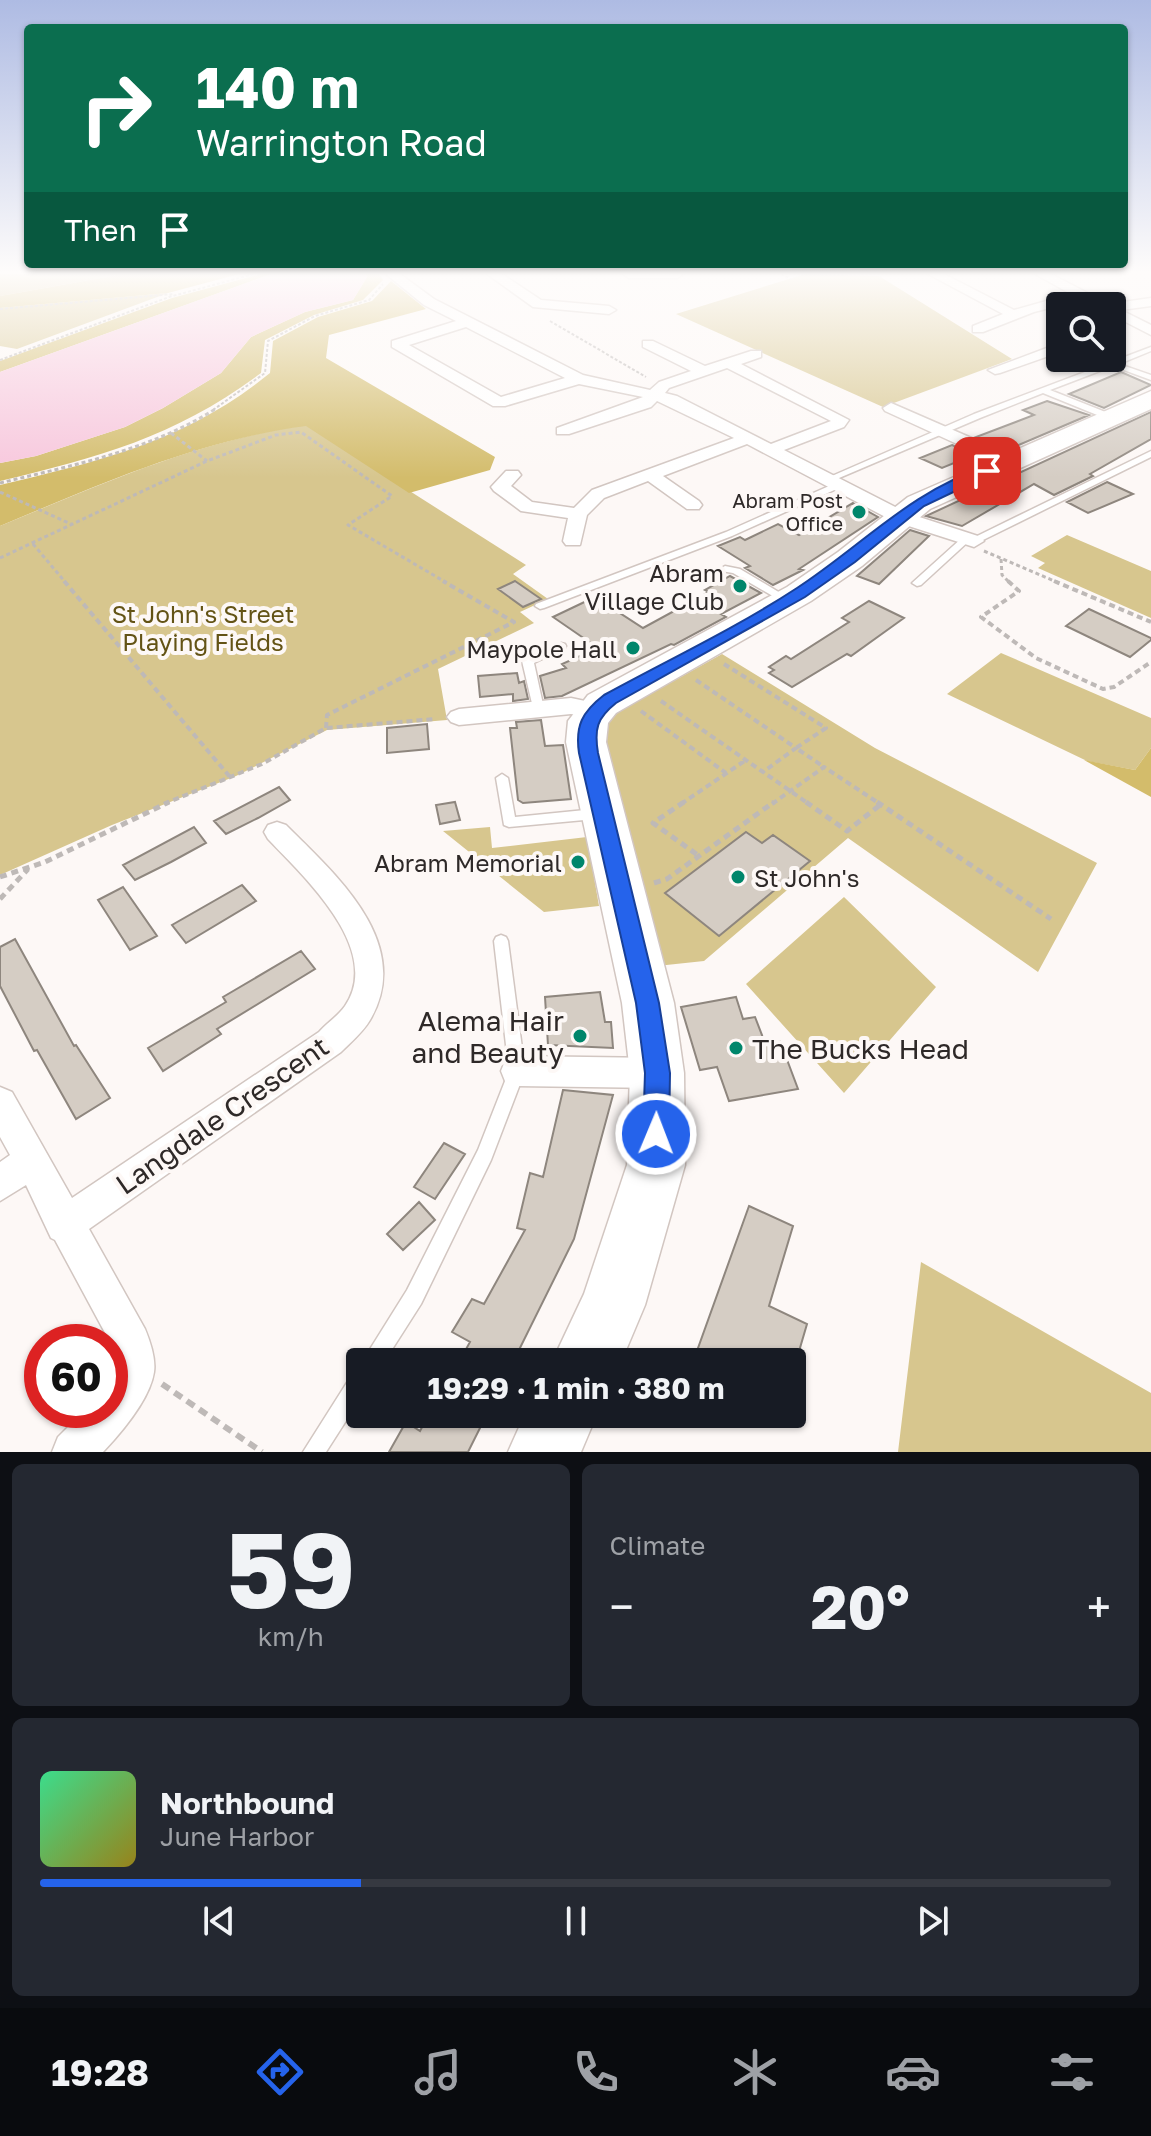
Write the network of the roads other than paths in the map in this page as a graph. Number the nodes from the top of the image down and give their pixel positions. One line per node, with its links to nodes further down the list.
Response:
1 (404, 342): 14 (street)
2 (505, 342): 14 (street)
3 (648, 344): 11 (street)
4 (1151, 349): 7 (lane)
5 (1046, 352): 10 (street)
6 (756, 354): 8 (street)
7 (1126, 359)
8 (728, 363): 11 (street); 23 (street)
9 (1126, 369): 13 (lane)
10 (995, 370)
11 (703, 371): 15 (street)
12 (1093, 372): 16 (lane)
13 (1151, 378)
14 (578, 379): 15 (street)
15 (659, 390): 20 (street); 22 (street)
16 (1045, 391): 19 (lane); 21 (lane)
17 (1151, 399): 19 (main road)
18 (891, 408): 21 (street)
19 (1110, 417): 25 (main road)
20 (563, 431)
21 (942, 432): 25 (street); 28 (lane)
22 (749, 438): 23 (street); 26 (street)
23 (772, 449): 28 (street)
24 (1151, 454): 32 (lane)
25 (1009, 461): 31 (main road)
26 (649, 474): 29 (street); 30 (street)
27 (512, 475): 30 (street)
28 (834, 482): 31 (street); 37 (lane)
29 (693, 505)
30 (578, 514): 33 (street)
31 (900, 517): 32 (street); 36 (main road)
32 (970, 540): 35 (lane)
33 (573, 541)
34 (725, 569): 36 (lane)
35 (917, 583)
36 (787, 600): 40 (main road)
37 (540, 606)
38 (561, 646): 39 (lane)
39 (538, 709): 40 (street); 41 (street)
40 (596, 710): 43 (main road)
41 (459, 717)
42 (502, 778): 43 (lane)
43 (602, 813): 47 (main road)
44 (277, 832): 51 (street, Langdale Crescent)
45 (501, 941): 46 (lane)
46 (517, 1071): 47 (street); 52 (lane)
47 (657, 1073): 53 (main road)
48 (0, 1103): 49 (street)
49 (30, 1161): 50 (street); 51 (street)
50 (0, 1183)
51 (64, 1225): 56 (street)
52 (381, 1348)
53 (593, 1348)
54 (346, 1402): 57 (lane)
55 (555, 1428): 58 (main road)
56 (73, 1452)
57 (314, 1452)
58 (544, 1452)

